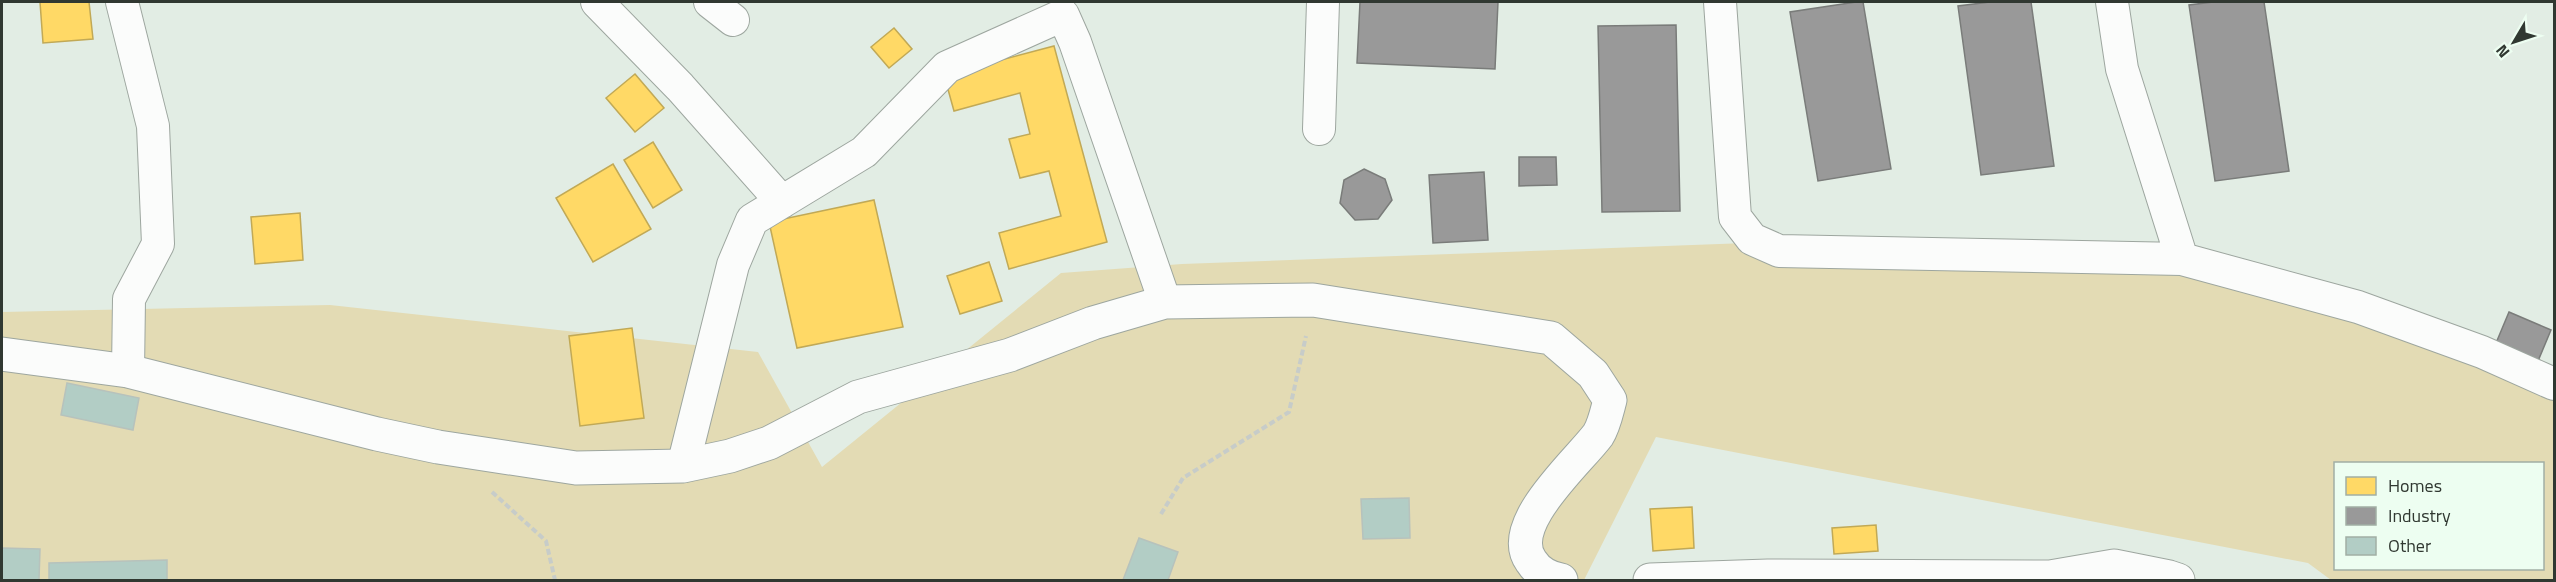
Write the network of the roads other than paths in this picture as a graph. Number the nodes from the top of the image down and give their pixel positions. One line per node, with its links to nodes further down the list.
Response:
1 (122, 2): 12 (street)
2 (597, 2): 8 (street)
3 (1323, 2): 7 (street)
4 (1720, 2): 9 (street)
5 (2112, 2): 9 (street)
6 (1062, 8): 8 (street); 10 (street)
7 (1319, 129)
8 (782, 202): 14 (street)
9 (2182, 259): 13 (street)
10 (1165, 303): 14 (street); 15 (street)
11 (2, 354): 12 (street)
12 (128, 371): 14 (street)
13 (2554, 384)
14 (683, 466)
15 (1561, 580)
16 (1650, 580): 17 (street)
17 (2178, 580)

